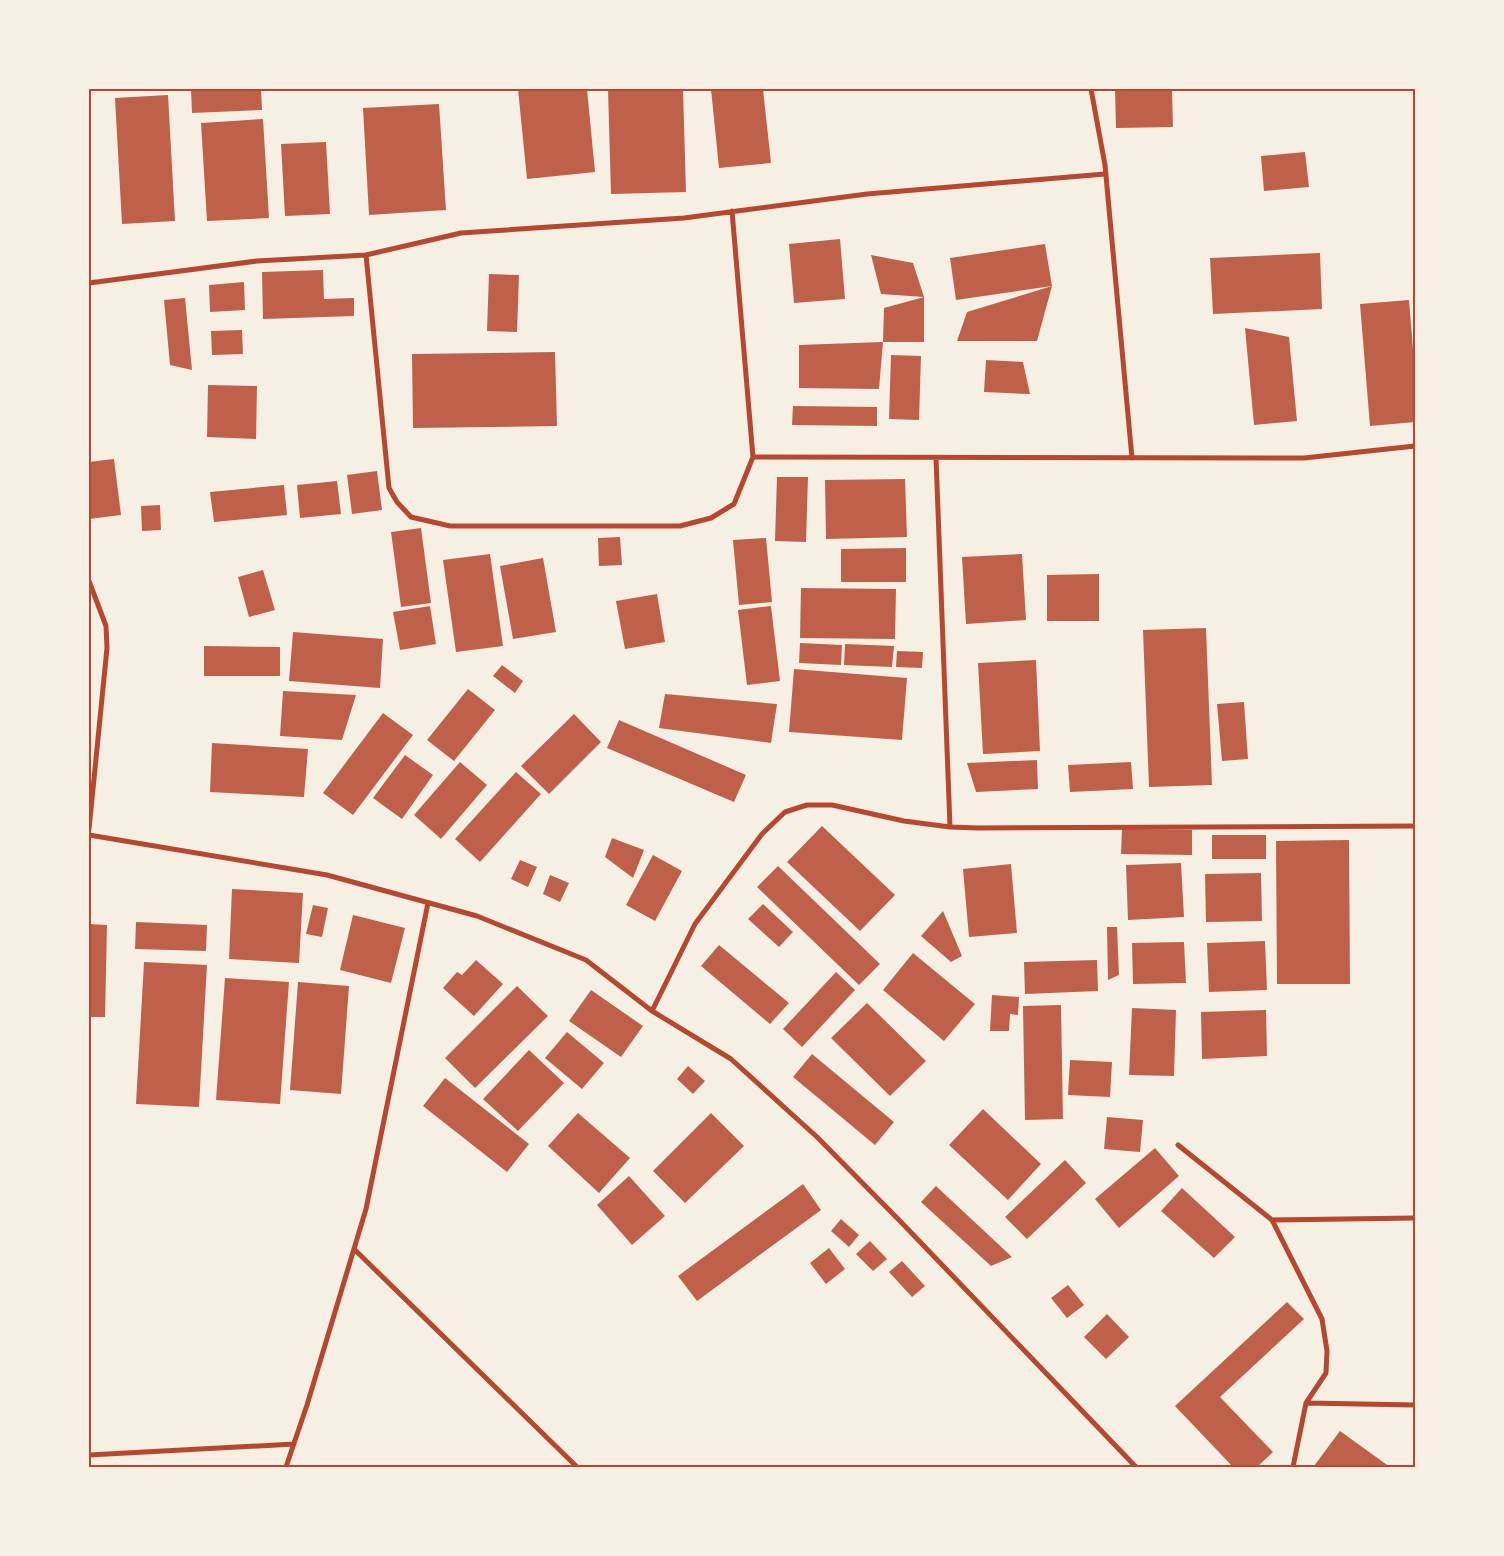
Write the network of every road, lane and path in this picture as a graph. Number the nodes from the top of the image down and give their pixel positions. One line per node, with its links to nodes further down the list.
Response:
1 (1091, 89): 2 (street)
2 (1105, 174): 3 (street); 9 (street)
3 (732, 211): 4 (street); 7 (street)
4 (366, 255): 5 (street); 7 (street)
5 (89, 283)
6 (1415, 446): 9 (street)
7 (753, 457): 8 (street)
8 (936, 458): 9 (street); 12 (street)
9 (1132, 458)
10 (89, 581): 13 (street)
11 (1415, 826): 12 (street)
12 (950, 827): 16 (street)
13 (89, 830)
14 (89, 835): 15 (street)
15 (428, 903): 16 (street); 20 (street)
16 (652, 1011): 27 (street)
17 (1178, 1145): 19 (street)
18 (1415, 1218): 19 (street)
19 (1272, 1220): 21 (street)
20 (354, 1249): 23 (street); 26 (street)
21 (1306, 1403): 22 (street); 28 (street)
22 (1415, 1405)
23 (294, 1444): 24 (street); 25 (street)
24 (89, 1455)
25 (286, 1467)
26 (578, 1467)
27 (1136, 1467)
28 (1293, 1467)

